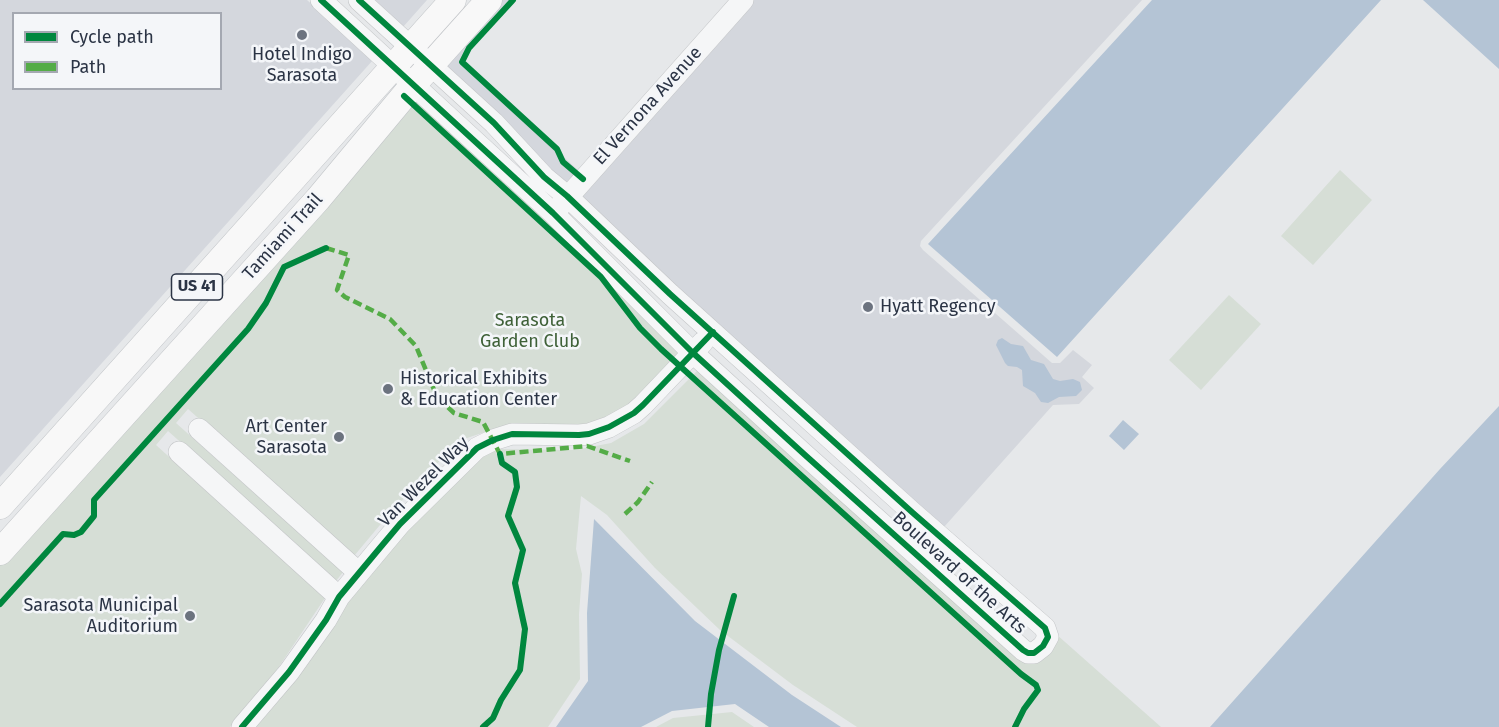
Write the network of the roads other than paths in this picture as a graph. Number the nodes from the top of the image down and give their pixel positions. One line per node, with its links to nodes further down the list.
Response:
1 (321, 0): 8 (street, Boulevard of the Arts)
2 (358, 0): 6 (street, Boulevard of the Arts)
3 (453, 0): 6 (main road, Tamiami Trail / US 41)
4 (489, 0): 7 (main road, Tamiami Trail / US 41)
5 (743, 0): 10 (street, El Vernona Avenue)
6 (411, 47): 7 (street, Boulevard of the Arts); 8 (main road, Tamiami Trail / US 41)
7 (431, 65): 9 (main road, Tamiami Trail / US 41); 10 (street, Boulevard of the Arts)
8 (394, 66): 9 (street, Boulevard of the Arts); 16 (main road, Tamiami Trail / US 41)
9 (413, 85): 11 (street, Boulevard of the Arts); 17 (main road, Tamiami Trail / US 41)
10 (567, 196): 11 (street, El Vernona Avenue); 12 (street, Boulevard of the Arts)
11 (553, 213): 13 (street, Boulevard of the Arts)
12 (714, 332): 13 (street, Van Wezel Way); 13 (street, Boulevard of the Arts)
13 (692, 352): 18 (street, Van Wezel Way)
14 (199, 429): 18 (street)
15 (179, 452): 19 (street)
16 (0, 506)
17 (0, 552)
18 (359, 573): 19 (street, Van Wezel Way)
19 (339, 597): 20 (street, Van Wezel Way)
20 (242, 727)

